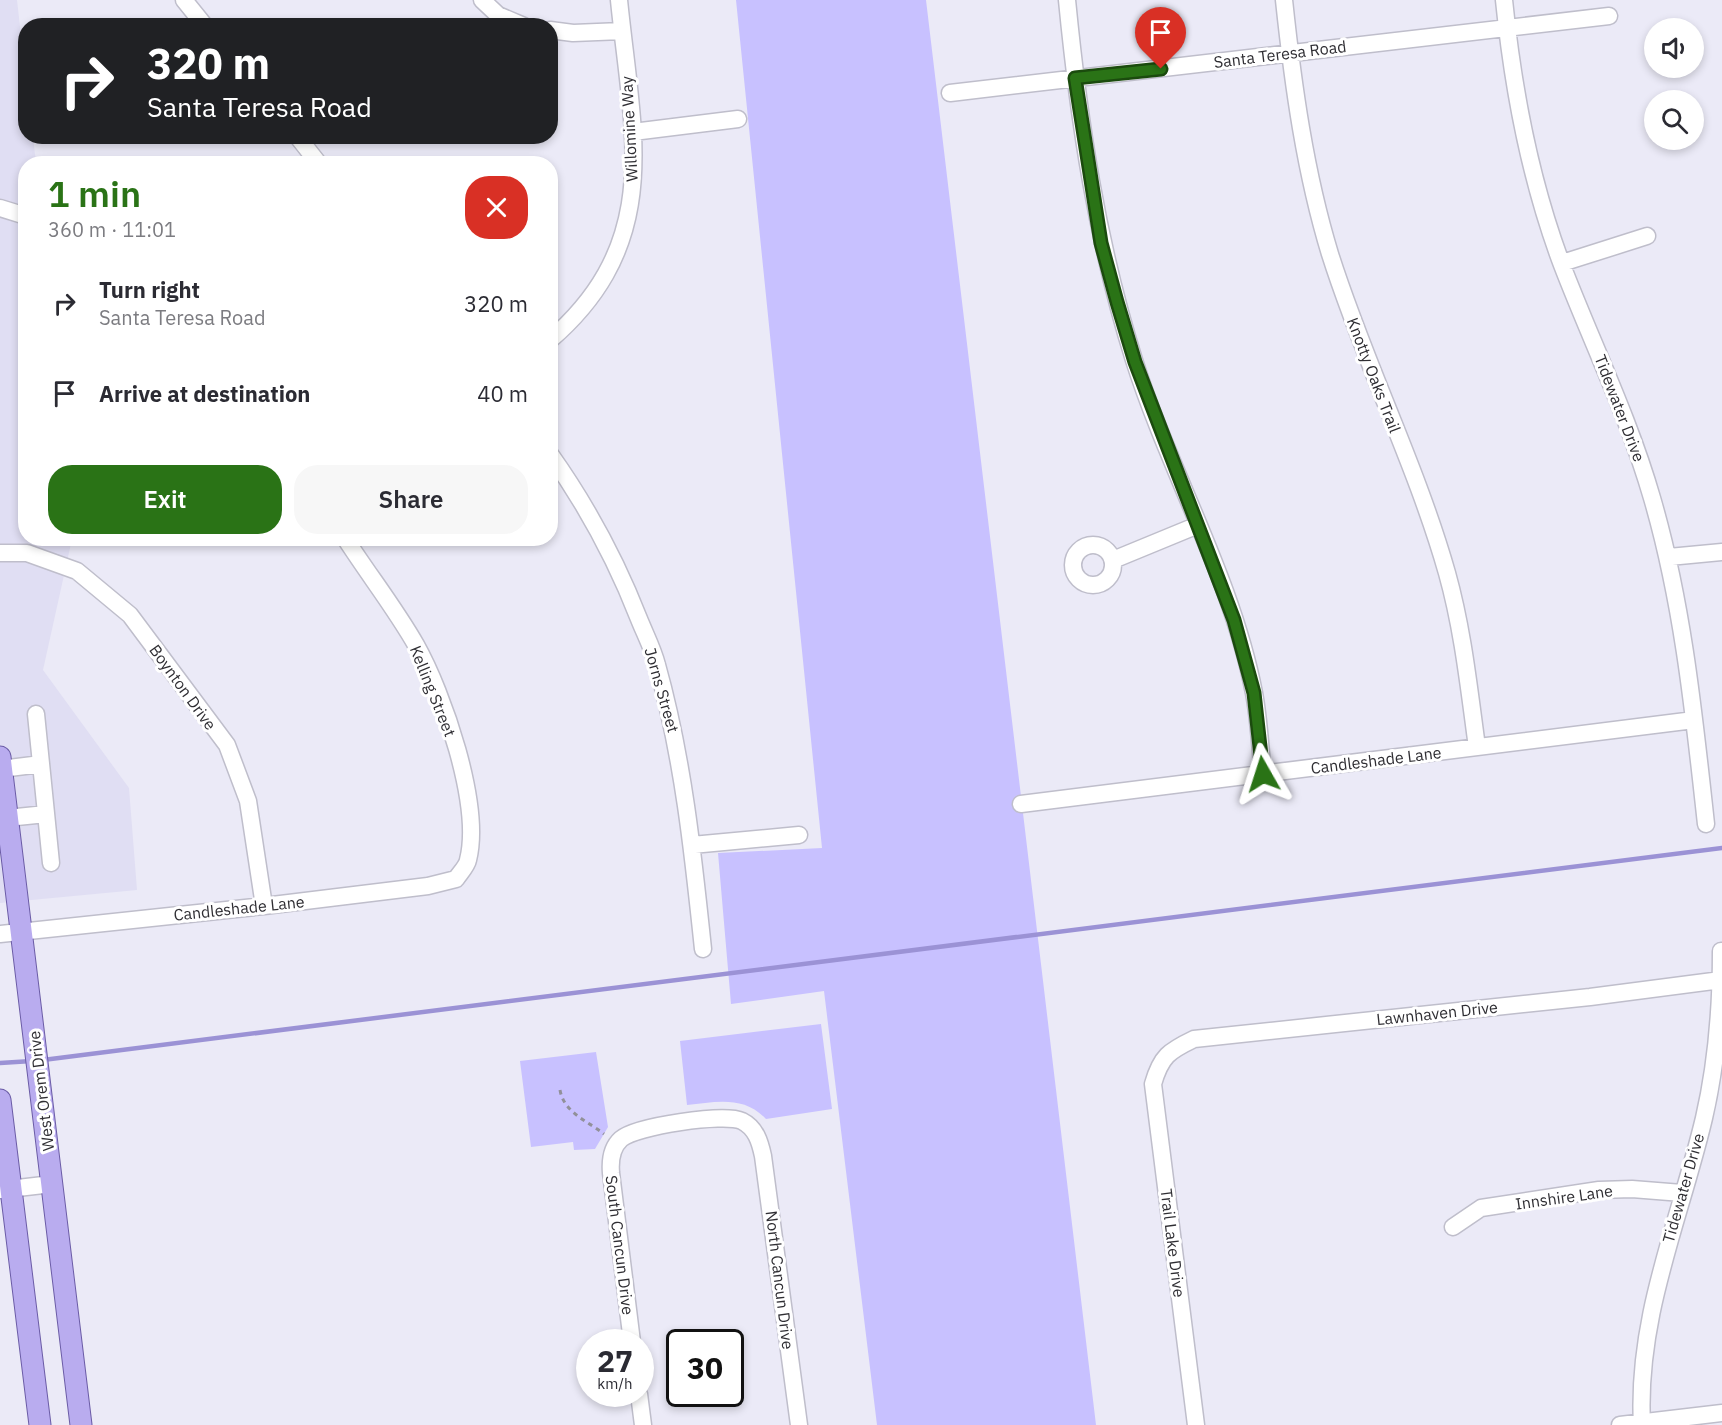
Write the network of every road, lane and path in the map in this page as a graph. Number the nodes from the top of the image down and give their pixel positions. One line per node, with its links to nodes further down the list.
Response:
1 (184, 0): 8 (street)
2 (482, 0): 9 (street)
3 (619, 0): 12 (street, Willomine Way)
4 (1067, 0): 14 (street)
5 (1284, 0): 13 (street, Knotty Oaks Trail)
6 (1504, 0): 10 (street, Tidewater Drive)
7 (1609, 16): 10 (street, Santa Teresa Road)
8 (199, 18)
9 (505, 18)
10 (1507, 27): 13 (street, Santa Teresa Road); 23 (street, Tidewater Drive)
11 (558, 31): 12 (street)
12 (622, 31): 17 (street, Willomine Way)
13 (1290, 53): 14 (street, Santa Teresa Road); 34 (street, Knotty Oaks Trail)
14 (1075, 78): 15 (street, Santa Teresa Road); 26 (street)
15 (950, 93)
16 (738, 119): 17 (street)
17 (633, 132): 24 (street, Willomine Way)
18 (303, 144): 19 (street)
19 (313, 156)
20 (0, 208): 21 (street)
21 (18, 214)
22 (1647, 236): 23 (street)
23 (1562, 263): 30 (street, Tidewater Drive)
24 (558, 333)
25 (558, 465): 43 (street, Jorns Street)
26 (1198, 525): 31 (street); 37 (street)
27 (350, 546): 44 (street, Kelling Street)
28 (1722, 552): 30 (street)
29 (0, 553): 46 (street, Boynton Drive)
30 (1669, 557): 33 (street, Tidewater Drive)
31 (1113, 560)
32 (36, 714): 36 (street)
33 (1694, 720): 34 (street, Candleshade Lane); 41 (street, Tidewater Drive)
34 (1477, 747): 37 (street, Candleshade Lane)
35 (1, 763): 36 (street); 40 (main road, West Orem Drive)
36 (41, 764): 39 (street)
37 (1263, 774): 38 (street, Candleshade Lane)
38 (1021, 804)
39 (46, 814): 40 (street); 45 (street)
40 (7, 819): 47 (main road, West Orem Drive)
41 (1706, 824)
42 (799, 835): 43 (street)
43 (692, 845): 49 (street, Jorns Street)
44 (468, 862): 46 (street, Candleshade Lane)
45 (51, 863)
46 (264, 906): 47 (street, Candleshade Lane)
47 (21, 932): 48 (street, Candleshade Lane); 56 (main road, West Orem Drive)
48 (0, 934)
49 (703, 949)
50 (1721, 951): 51 (street, Tidewater Drive)
51 (1721, 980): 52 (street, Lawnhaven Drive); 58 (street, Tidewater Drive)
52 (1160, 1062): 68 (street, Trail Lake Drive)
53 (560, 1090): 55 (path)
54 (0, 1100): 57 (main road)
55 (609, 1140): 60 (street, South Cancun Drive); 67 (street, North Cancun Drive)
56 (52, 1184): 57 (street); 65 (main road, West Orem Drive)
57 (6, 1189): 64 (main road)
58 (1682, 1193): 59 (street, Innshire Lane); 63 (street, Tidewater Drive)
59 (1453, 1227)
60 (630, 1329)
61 (641, 1407): 66 (street)
62 (1722, 1413): 63 (street)
63 (1641, 1424): 69 (street)
64 (40, 1425)
65 (81, 1425)
66 (643, 1425)
67 (799, 1425)
68 (1196, 1425)
69 (1620, 1425)

